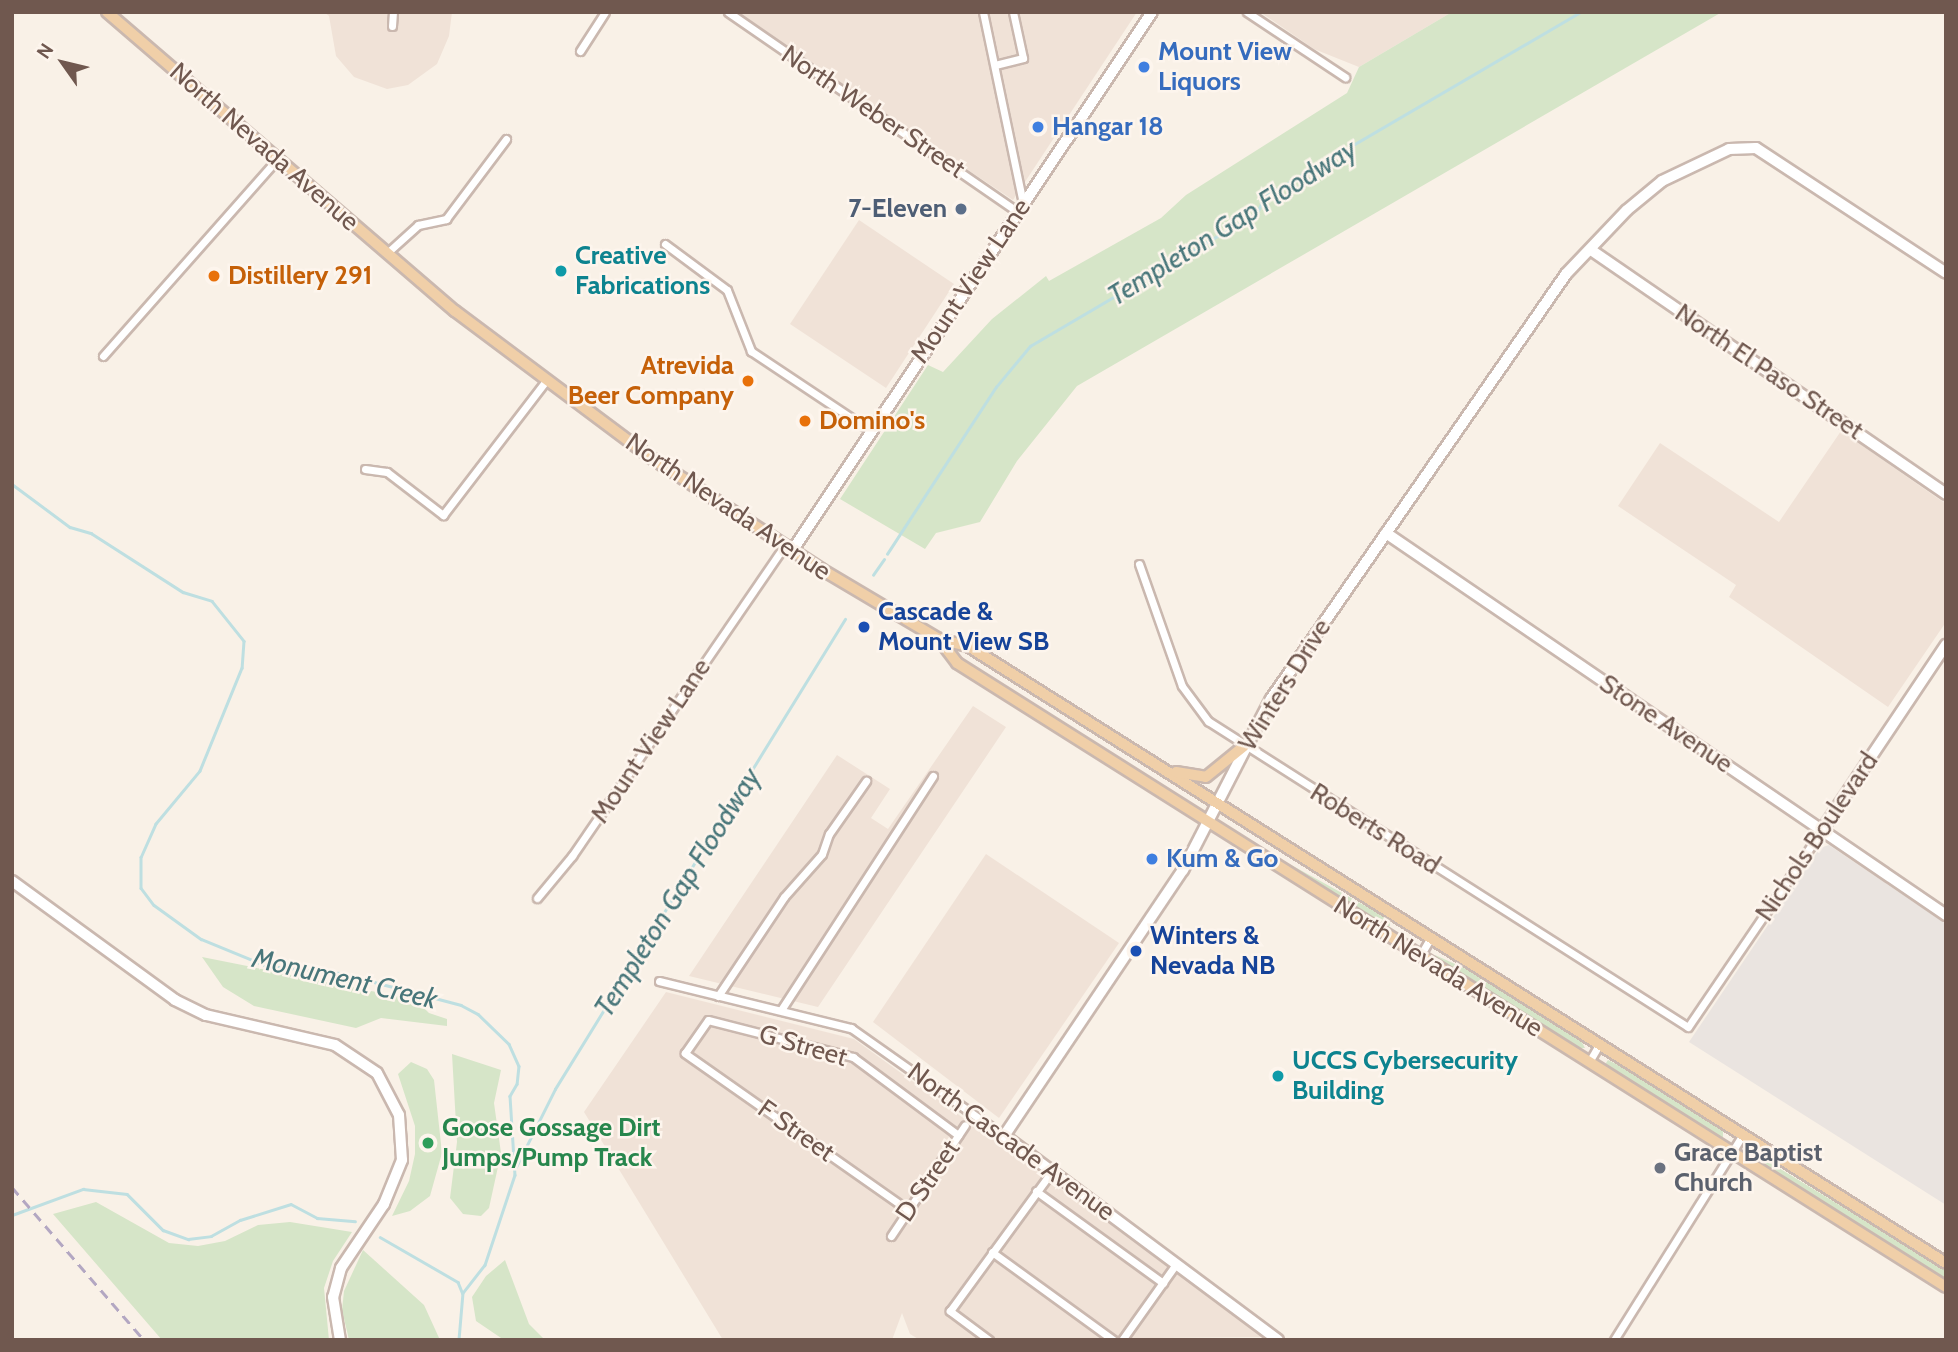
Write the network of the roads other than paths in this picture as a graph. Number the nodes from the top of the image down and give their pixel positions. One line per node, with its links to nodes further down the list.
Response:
1 (107, 12): 14 (main road, North Nevada Avenue)
2 (393, 12): 9 (street)
3 (605, 12): 10 (street)
4 (728, 12): 15 (street, North Weber Street)
5 (983, 12): 11 (street)
6 (1013, 12): 11 (street)
7 (1152, 12): 15 (street, Mount View Lane)
8 (1247, 12): 12 (street)
9 (393, 26)
10 (580, 51)
11 (995, 65): 15 (street)
12 (1345, 77)
13 (506, 139): 18 (street)
14 (277, 159): 18 (main road, North Nevada Avenue); 20 (street)
15 (1020, 208): 22 (street, Mount View Lane)
16 (665, 244): 22 (street)
17 (1591, 250): 19 (street, Winters Drive); 24 (street, North El Paso Street); 25 (street, Winters Drive)
18 (387, 253): 21 (main road, North Nevada Avenue)
19 (1946, 273)
20 (103, 356)
21 (545, 382): 23 (street); 26 (main road, North Nevada Avenue)
22 (871, 431): 26 (street, Mount View Lane)
23 (365, 469)
24 (1946, 494)
25 (1386, 533): 30 (street, Winters Drive); 36 (street, Stone Avenue)
26 (788, 548): 28 (main road, North Nevada Avenue); 38 (street, Mount View Lane)
27 (1139, 565): 30 (street, Roberts Road)
28 (939, 639): 31 (main road, North Nevada Avenue); 35 (main road, North Nevada Avenue)
29 (1946, 645): 36 (street, Nichols Boulevard)
30 (1244, 746): 31 (main road); 34 (street, Winters Drive); 45 (street, Roberts Road)
31 (1153, 763): 34 (main road, North Nevada Avenue)
32 (933, 776): 44 (street)
33 (866, 781): 43 (street)
34 (1217, 803): 35 (street, Winters Drive); 40 (main road, North Nevada Avenue)
35 (1207, 821): 41 (main road, North Nevada Avenue); 51 (street, Winters Drive)
36 (1822, 830): 39 (street, Stone Avenue); 45 (street, Nichols Boulevard)
37 (12, 881): 63 (street)
38 (537, 898)
39 (1946, 915)
40 (1430, 939): 41 (street); 46 (main road, North Nevada Avenue)
41 (1420, 956): 48 (main road, North Nevada Avenue)
42 (659, 981): 43 (street, North Cascade Avenue)
43 (718, 996): 44 (street, North Cascade Avenue)
44 (781, 1010): 49 (street, North Cascade Avenue)
45 (1688, 1027)
46 (1600, 1045): 48 (street); 52 (main road, North Nevada Avenue)
47 (685, 1053): 50 (street, G Street); 56 (street, F Street)
48 (1589, 1062): 53 (main road, North Nevada Avenue)
49 (973, 1113): 50 (street, D Street); 51 (street, North Cascade Avenue)
50 (958, 1135): 56 (street, D Street)
51 (1004, 1136): 54 (street, North Cascade Avenue)
52 (1742, 1136): 53 (street); 59 (main road, North Nevada Avenue)
53 (1731, 1153): 62 (main road, North Nevada Avenue); 68 (street)
54 (1052, 1171): 55 (street); 60 (street, North Cascade Avenue)
55 (1037, 1191): 58 (street); 61 (street)
56 (908, 1210): 57 (street, D Street)
57 (891, 1236)
58 (992, 1252): 64 (street); 65 (street)
59 (1946, 1263)
60 (1176, 1264): 61 (street); 67 (street, North Cascade Avenue)
61 (1163, 1283): 66 (street)
62 (1946, 1287)
63 (340, 1340)
64 (989, 1340)
65 (1113, 1340)
66 (1122, 1340)
67 (1278, 1340)
68 (1614, 1340)

